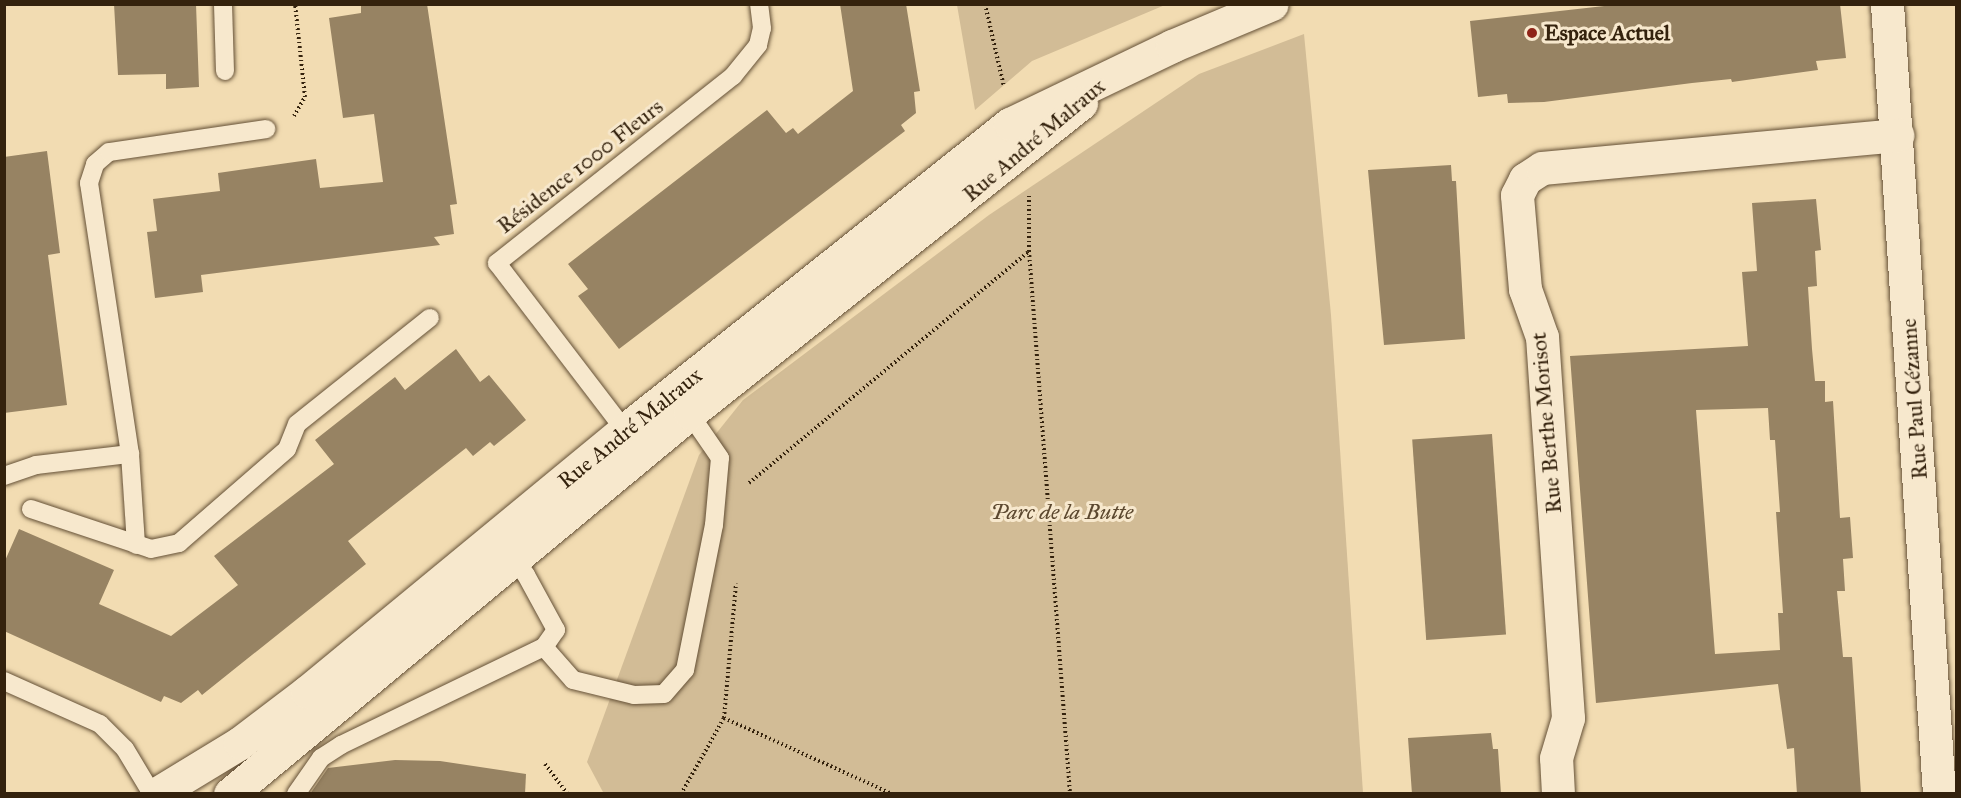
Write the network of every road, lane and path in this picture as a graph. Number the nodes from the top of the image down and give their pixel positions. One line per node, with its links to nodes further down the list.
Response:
1 (223, 4): 7 (lane)
2 (296, 4): 10 (path)
3 (759, 4): 16 (lane, Résidence 1000 Fleurs)
4 (985, 4): 9 (path)
5 (1272, 4): 8 (street, Rue André Malraux)
6 (1887, 4): 11 (street, Rue Paul Cézanne)
7 (225, 71)
8 (1111, 76): 12 (street, Rue André Malraux); 15 (street, Rue André Malraux)
9 (1008, 99)
10 (267, 129): 17 (lane)
11 (1896, 135): 35 (street, Rue Berthe Morisot); 36 (street, Rue Paul Cézanne)
12 (1028, 148): 13 (path); 15 (street, Rue André Malraux)
13 (1029, 251): 19 (path); 34 (path)
14 (430, 318): 21 (lane)
15 (681, 403): 16 (street, Rue André Malraux); 24 (lane)
16 (634, 442): 22 (street, Rue André Malraux)
17 (130, 454): 18 (lane); 21 (lane)
18 (4, 476)
19 (745, 487)
20 (32, 509): 21 (lane)
21 (136, 545)
22 (505, 548): 24 (lane); 28 (street, Rue André Malraux); 29 (street, Rue André Malraux)
23 (736, 580): 26 (path)
24 (544, 647): 30 (lane)
25 (4, 681): 28 (lane)
26 (724, 718): 32 (path); 33 (path)
27 (545, 764): 31 (path)
28 (154, 794)
29 (230, 794)
30 (296, 794)
31 (568, 794)
32 (681, 794)
33 (892, 794)
34 (1070, 794)
35 (1558, 794)
36 (1939, 794)

